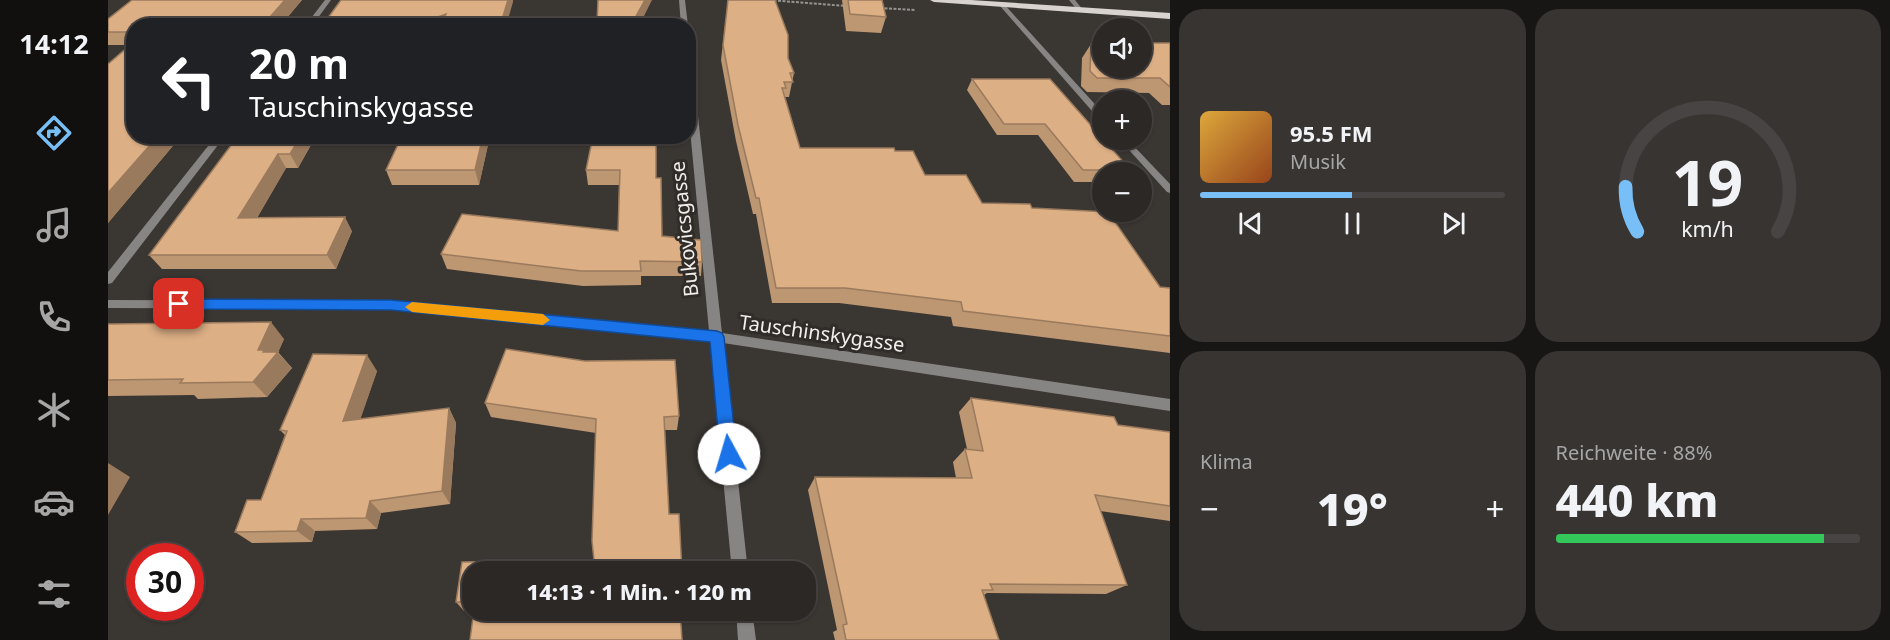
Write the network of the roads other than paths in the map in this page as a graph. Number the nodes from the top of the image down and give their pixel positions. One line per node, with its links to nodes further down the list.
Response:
1 (328, 0): 8 (street)
2 (682, 0): 9 (street)
3 (934, 0): 5 (main road)
4 (1072, 0): 6 (street)
5 (1002, 5): 6 (main road); 10 (street)
6 (1080, 10): 7 (main road)
7 (1170, 16)
8 (314, 18)
9 (684, 18)
10 (1092, 106)
11 (696, 138): 17 (street, Bukovicsgasse)
12 (215, 144): 15 (street)
13 (1133, 150): 14 (street)
14 (1170, 190)
15 (108, 280)
16 (108, 304): 17 (street, Tauschinskygasse)
17 (717, 337): 18 (street, Tauschinskygasse); 19 (street, Bukovicsgasse)
18 (1170, 405)
19 (739, 561)
20 (745, 621): 21 (street)
21 (747, 640)

